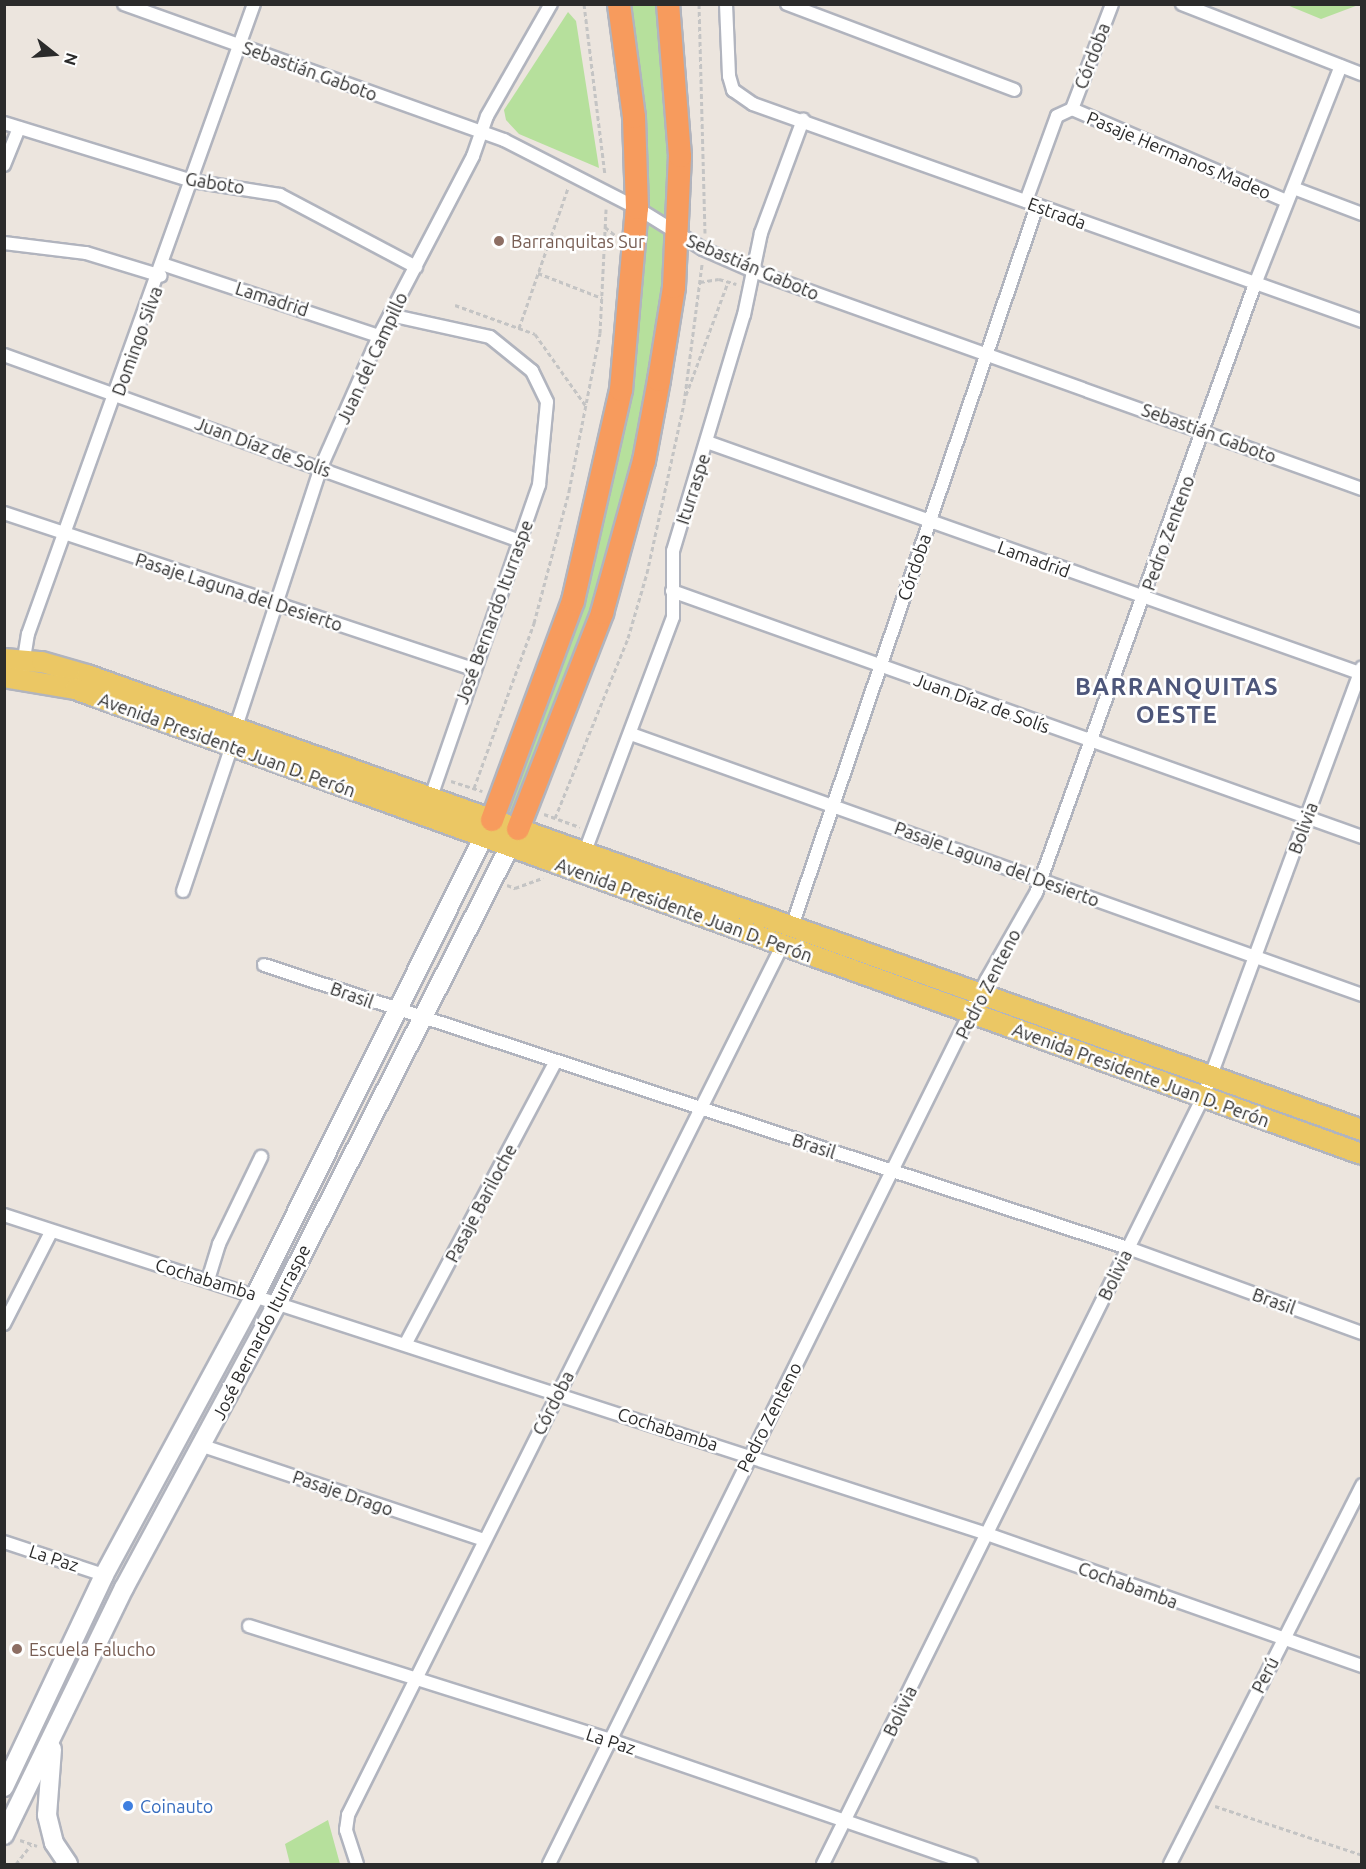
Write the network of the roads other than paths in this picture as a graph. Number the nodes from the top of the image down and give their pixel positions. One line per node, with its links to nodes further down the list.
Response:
1 (124, 4): 10 (street, Sebastián Gaboto)
2 (254, 4): 10 (street, Domingo Silva)
3 (551, 4): 18 (street, Juan del Campillo)
4 (620, 4): 24 (highway)
5 (668, 4): 26 (highway)
6 (726, 4): 15 (street, Estrada)
7 (787, 4): 13 (street)
8 (1112, 4): 14 (street, Córdoba)
9 (1182, 4): 11 (street)
10 (240, 46): 18 (street, Sebastián Gaboto); 20 (street, Domingo Silva)
11 (1341, 66): 12 (street); 21 (street, Pedro Zenteno)
12 (1362, 74)
13 (1014, 90)
14 (1072, 109): 22 (street, Pasaje Hermanos Madeo); 23 (street, Córdoba)
15 (803, 120): 23 (street, Estrada); 30 (street, Iturraspe)
16 (4, 123): 17 (street, Gaboto)
17 (19, 128): 19 (street); 20 (street, Gaboto)
18 (480, 131): 24 (street, Sebastián Gaboto); 28 (street, Juan del Campillo)
19 (4, 165)
20 (192, 181): 28 (street, Gaboto); 29 (street, Domingo Silva)
21 (1296, 189): 22 (street, Pedro Zenteno); 25 (street, Pasaje Hermanos Madeo)
22 (1287, 201): 31 (street, Pedro Zenteno)
23 (1032, 203): 31 (street, Estrada); 36 (street, Córdoba)
24 (638, 208): 26 (street, Sebastián Gaboto); 59 (highway)
25 (1362, 213)
26 (678, 235): 30 (street, Sebastián Gaboto); 61 (highway)
27 (4, 243): 29 (street, Lamadrid)
28 (416, 267): 32 (street, Juan del Campillo)
29 (163, 270): 34 (street, Lamadrid); 37 (street, Domingo Silva)
30 (753, 271): 36 (street, Sebastián Gaboto); 39 (street, Iturraspe)
31 (1255, 284): 33 (street, Estrada); 38 (street, Pedro Zenteno)
32 (390, 315): 34 (street, Juan del Campillo); 45 (street, José Bernardo Iturraspe)
33 (1362, 321)
34 (379, 336): 40 (street, Juan del Campillo)
35 (4, 355): 37 (street, Juan Díaz de Solís)
36 (985, 355): 38 (street, Sebastián Gaboto); 43 (street, Córdoba)
37 (117, 395): 40 (street, Juan Díaz de Solís); 44 (street, Domingo Silva)
38 (1205, 431): 41 (street, Sebastián Gaboto); 47 (street, Pedro Zenteno)
39 (707, 442): 43 (street, Lamadrid); 46 (street, Iturraspe)
40 (321, 467): 45 (street, Juan Díaz de Solís); 48 (street, Juan del Campillo)
41 (1362, 489)
42 (4, 513): 44 (street, Pasaje Laguna del Desierto)
43 (930, 521): 47 (street, Lamadrid); 49 (street, Córdoba)
44 (65, 534): 48 (street, Pasaje Laguna del Desierto); 50 (street, Domingo Silva)
45 (520, 541): 51 (street, José Bernardo Iturraspe)
46 (672, 591): 49 (street, Juan Díaz de Solís); 53 (street, Iturraspe)
47 (1144, 599): 52 (street, Lamadrid); 55 (street, Pedro Zenteno)
48 (274, 603): 51 (street, Pasaje Laguna del Desierto); 54 (street, Juan del Campillo)
49 (880, 665): 55 (street, Juan Díaz de Solís); 57 (street, Córdoba)
50 (14, 669): 54 (main road, Avenida Presidente Juan D. Perón)
51 (474, 669): 56 (street, José Bernardo Iturraspe)
52 (1361, 672): 58 (street, Bolivia)
53 (632, 734): 57 (street, Pasaje Laguna del Desierto); 62 (street, Iturraspe)
54 (233, 739): 56 (main road, Avenida Presidente Juan D. Perón); 59 (main road, Avenida Presidente Juan D. Perón); 64 (street, Juan del Campillo)
55 (1093, 743): 58 (street, Juan Díaz de Solís); 63 (street, Pedro Zenteno)
56 (430, 800): 59 (main road, Avenida Presidente Juan D. Perón)
57 (830, 805): 63 (street, Pasaje Laguna del Desierto); 65 (street, Córdoba)
58 (1307, 818): 60 (street, Juan Díaz de Solís); 66 (street, Bolivia)
59 (488, 829): 61 (main road, Avenida Presidente Juan D. Perón); 70 (main road, José Bernardo Iturraspe)
60 (1362, 837)
61 (514, 838): 62 (main road, Avenida Presidente Juan D. Perón); 65 (main road, Avenida Presidente Juan D. Perón); 72 (main road, José Bernardo Iturraspe)
62 (584, 854): 65 (main road, Avenida Presidente Juan D. Perón)
63 (1042, 880): 66 (street, Pasaje Laguna del Desierto); 68 (street, Pedro Zenteno)
64 (183, 891)
65 (786, 937): 68 (main road, Avenida Presidente Juan D. Perón); 71 (main road, Avenida Presidente Juan D. Perón); 76 (street, Córdoba)
66 (1255, 958): 69 (street, Pasaje Laguna del Desierto); 74 (street, Bolivia)
67 (264, 964): 70 (street, Brasil)
68 (981, 994): 71 (street, Pedro Zenteno); 74 (main road, Avenida Presidente Juan D. Perón)
69 (1362, 996)
70 (400, 1013): 72 (street, Brasil); 85 (main road, José Bernardo Iturraspe)
71 (972, 1014): 75 (main road, Avenida Presidente Juan D. Perón); 80 (street, Pedro Zenteno)
72 (419, 1020): 73 (street, Brasil); 86 (main road, José Bernardo Iturraspe)
73 (555, 1063): 76 (street, Brasil); 89 (street, Pasaje Bariloche)
74 (1212, 1076): 75 (street, Bolivia); 77 (main road, Avenida Presidente Juan D. Perón)
75 (1203, 1097): 78 (main road, Avenida Presidente Juan D. Perón); 83 (street, Bolivia)
76 (700, 1109): 80 (street, Brasil); 90 (street, Córdoba)
77 (1362, 1130)
78 (1362, 1154)
79 (261, 1157): 84 (street)
80 (895, 1173): 83 (street, Brasil); 92 (street, Pedro Zenteno)
81 (4, 1215): 82 (street, Cochabamba)
82 (51, 1232): 84 (street, Cochabamba); 87 (street)
83 (1128, 1248): 88 (street, Brasil); 94 (street, Bolivia)
84 (208, 1280): 85 (street, Cochabamba)
85 (256, 1294): 86 (street, Cochabamba); 97 (main road, José Bernardo Iturraspe)
86 (278, 1302): 89 (street, Cochabamba); 91 (main road, José Bernardo Iturraspe)
87 (4, 1324)
88 (1362, 1333)
89 (406, 1343): 90 (street, Cochabamba)
90 (558, 1394): 92 (street, Cochabamba); 95 (street, Córdoba)
91 (203, 1446): 95 (street, Pasaje Drago); 103 (main road, José Bernardo Iturraspe)
92 (749, 1456): 94 (street, Cochabamba); 104 (street, Pedro Zenteno)
93 (1362, 1485): 99 (street, Perú)
94 (987, 1534): 99 (street, Cochabamba); 107 (street, Bolivia)
95 (484, 1540): 101 (street, Córdoba)
96 (4, 1542): 97 (street, La Paz)
97 (104, 1575): 102 (main road, José Bernardo Iturraspe)
98 (249, 1626): 101 (street, La Paz)
99 (1282, 1641): 100 (street, Cochabamba); 114 (street, Perú)
100 (1362, 1666)
101 (415, 1679): 104 (street, La Paz); 110 (street, Córdoba)
102 (45, 1702): 105 (main road); 106 (main road, José Bernardo Iturraspe)
103 (61, 1715): 108 (main road, José Bernardo Iturraspe); 109 (main road)
104 (610, 1740): 107 (street, La Paz); 111 (street, Pedro Zenteno)
105 (4, 1764)
106 (4, 1787)
107 (846, 1820): 112 (street, Bolivia); 113 (street, La Paz)
108 (4, 1835)
109 (68, 1864)
110 (357, 1864)
111 (549, 1864)
112 (824, 1864)
113 (971, 1864)
114 (1170, 1864)

